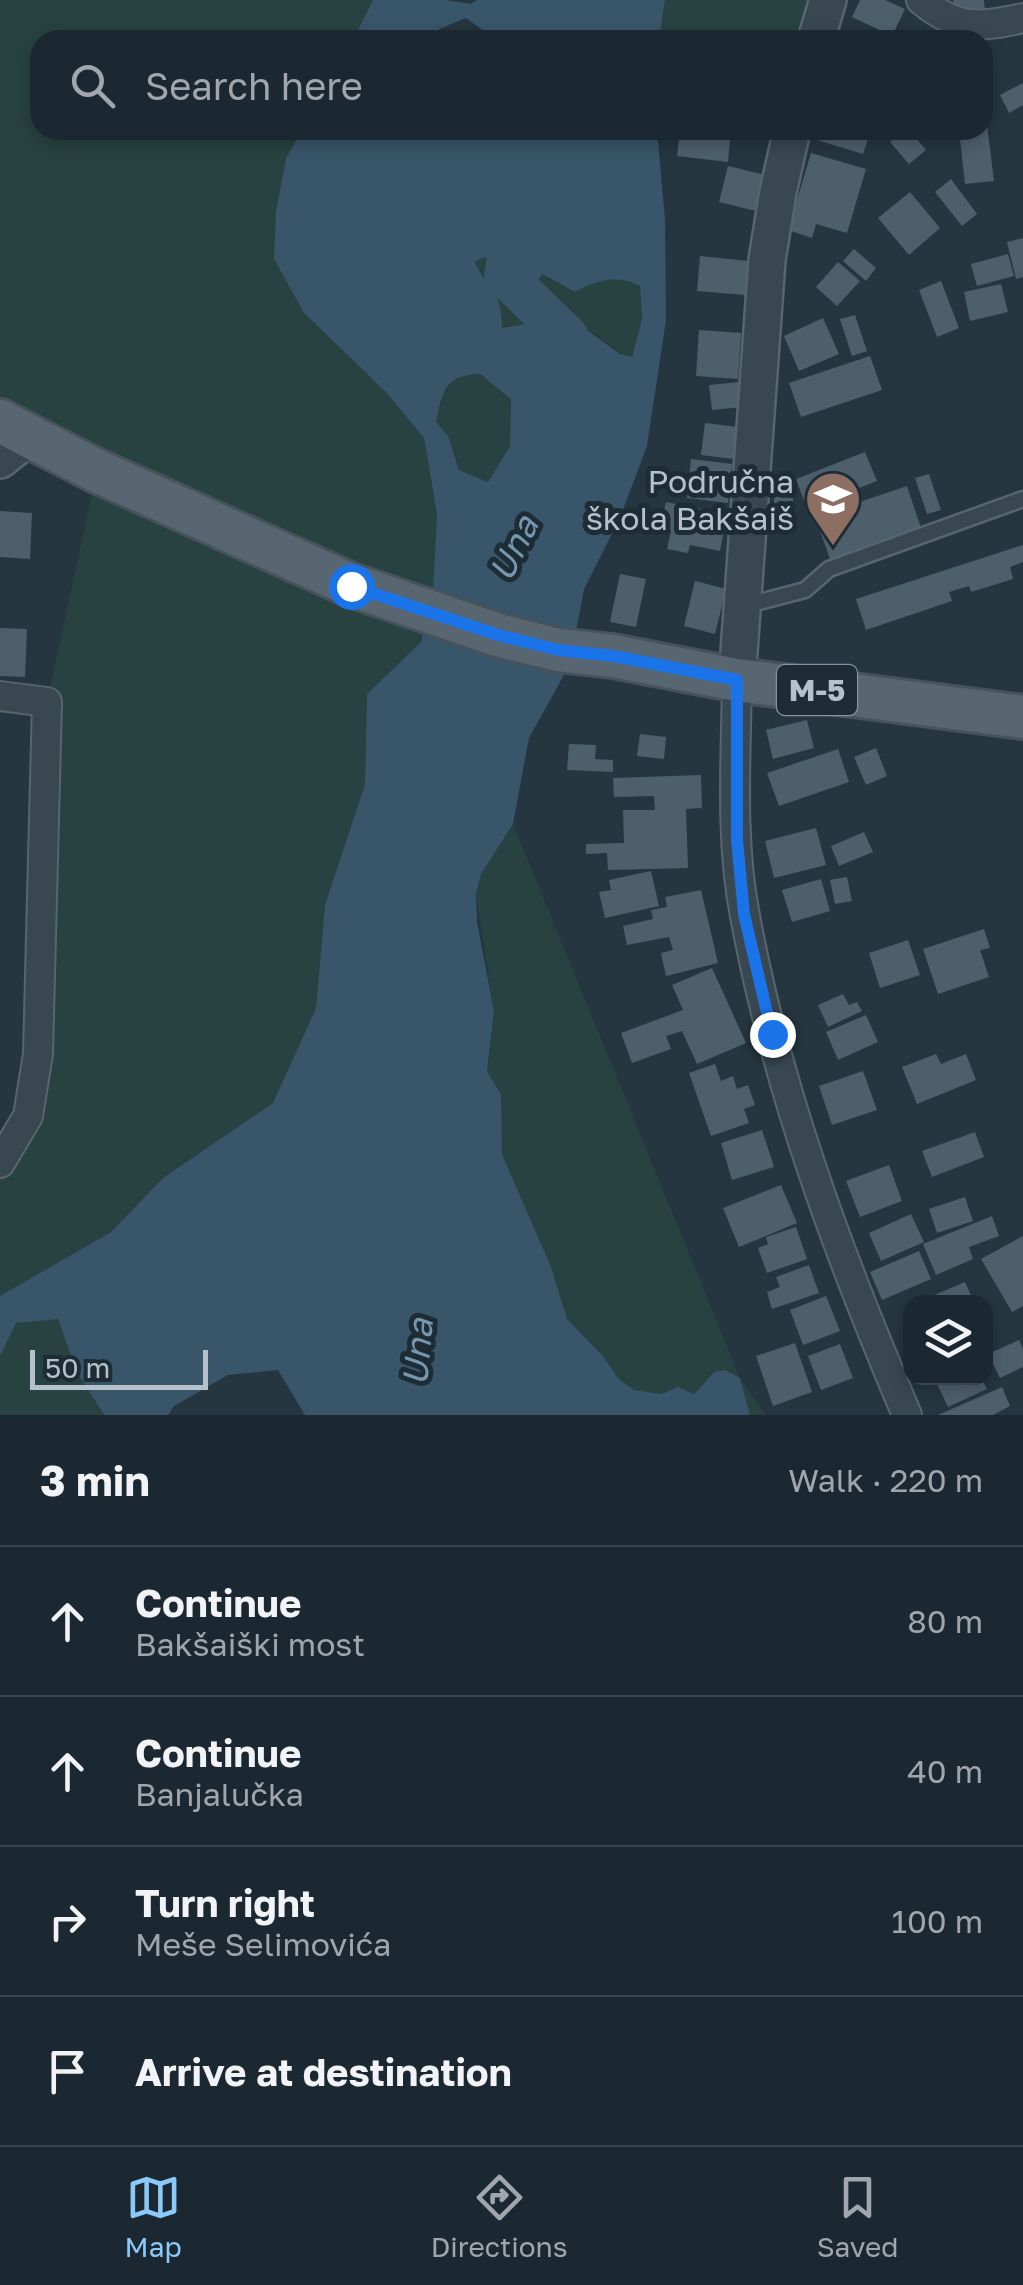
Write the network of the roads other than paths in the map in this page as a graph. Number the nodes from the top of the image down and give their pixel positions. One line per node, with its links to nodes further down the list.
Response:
1 (828, 0): 4 (street)
2 (921, 0): 3 (street)
3 (1023, 18)
4 (819, 30)
5 (790, 140): 8 (street)
6 (10, 439): 9 (main road, M-5)
7 (1023, 499): 8 (lane)
8 (744, 606): 9 (street)
9 (737, 680): 11 (main road, M-5); 13 (street)
10 (0, 696): 12 (street)
11 (1023, 716)
12 (0, 1163)
13 (907, 1415)

